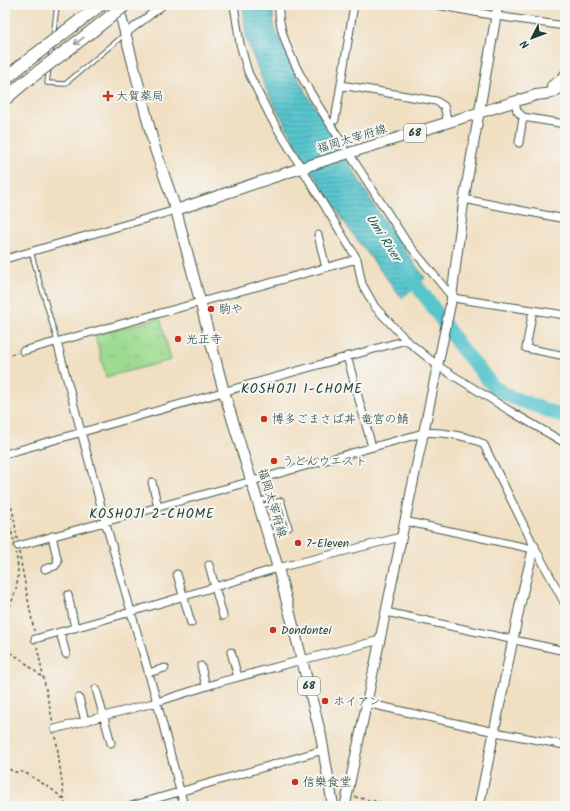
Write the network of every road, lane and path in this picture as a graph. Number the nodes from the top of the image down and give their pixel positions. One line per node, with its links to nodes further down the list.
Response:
1 (58, 5): 13 (lane)
2 (100, 5): 15 (highway, bridge)
3 (118, 5): 13 (main road, 福岡太宰府線 / 68)
4 (125, 5): 19 (highway, one-way to 19, bridge)
5 (163, 5): 13 (street)
6 (234, 5): 28 (street)
7 (279, 5): 27 (street)
8 (354, 5): 16 (street)
9 (437, 5): 11 (street)
10 (498, 5): 11 (street)
11 (496, 16): 12 (street); 21 (street)
12 (565, 26)
13 (125, 34): 30 (main road, 福岡太宰府線 / 68)
14 (565, 75): 18 (main road, 福岡太宰府線 / 68)
15 (5, 79)
16 (341, 85): 23 (street); 24 (street)
17 (565, 85): 18 (main road, 福岡太宰府線 / 68)
18 (536, 95): 20 (main road, 福岡太宰府線 / 68)
19 (5, 99)
20 (514, 102): 21 (main road, 福岡太宰府線 / 68); 22 (street)
21 (480, 112): 24 (main road, 福岡太宰府線 / 68); 29 (street)
22 (523, 117): 25 (street); 26 (street)
23 (335, 120)
24 (448, 122): 27 (main road, 福岡太宰府線 / 68)
25 (565, 124)
26 (519, 143)
27 (348, 153): 28 (main road, 福岡太宰府線 / 68); 37 (street)
28 (301, 168): 30 (main road, 福岡太宰府線 / 68); 35 (street)
29 (464, 200): 31 (street); 37 (street)
30 (176, 210): 33 (street); 38 (main road, 福岡太宰府線 / 68)
31 (565, 219)
32 (318, 235): 36 (street)
33 (31, 252): 34 (street); 42 (lane)
34 (5, 259)
35 (357, 259): 36 (street); 41 (street)
36 (326, 268): 38 (street)
37 (451, 299): 39 (street); 47 (street)
38 (200, 302): 42 (street); 48 (main road, 福岡太宰府線 / 68)
39 (533, 310): 40 (street); 46 (street)
40 (565, 314)
41 (406, 340): 45 (street); 47 (street)
42 (57, 342): 43 (street); 49 (street)
43 (23, 351): 44 (path)
44 (5, 356)
45 (347, 356): 48 (street); 52 (street)
46 (565, 356)
47 (438, 366): 50 (street); 51 (street)
48 (224, 392): 49 (street); 55 (main road, 福岡太宰府線 / 68)
49 (82, 432): 53 (street); 61 (street)
50 (423, 433): 52 (street); 62 (street); 67 (street)
51 (565, 442)
52 (372, 447): 55 (street)
53 (5, 454)
54 (152, 482): 59 (street)
55 (252, 482): 58 (main road, 福岡太宰府線 / 68); 59 (street)
56 (5, 484): 60 (path)
57 (274, 503): 58 (lane); 63 (lane); 63 (lane)
58 (259, 504): 63 (main road, 福岡太宰府線 / 68)
59 (158, 507): 61 (street)
60 (14, 517): 66 (path); 66 (path)
61 (105, 521): 64 (street); 76 (street)
62 (404, 521): 65 (street); 67 (street)
63 (266, 528): 69 (main road, 福岡太宰府線 / 68)
64 (52, 536): 66 (street); 70 (street)
65 (401, 537): 69 (street); 77 (street)
66 (16, 548): 79 (path); 83 (path)
67 (534, 548): 75 (street); 85 (street)
68 (209, 565): 72 (street)
69 (278, 568): 72 (street); 90 (main road, 福岡太宰府線 / 68)
70 (45, 569)
71 (177, 574): 74 (street)
72 (215, 587): 74 (street); 78 (street)
73 (68, 595): 81 (street)
74 (183, 596): 76 (street); 80 (street)
75 (565, 604)
76 (130, 612): 81 (street); 93 (street)
77 (386, 612): 84 (street); 85 (street)
78 (223, 616)
79 (5, 618)
80 (191, 623)
81 (76, 628): 82 (street)
82 (60, 632): 83 (street); 89 (street)
83 (35, 639): 95 (path)
84 (380, 640): 90 (street); 100 (street)
85 (514, 640): 87 (street); 104 (street)
86 (5, 650): 95 (path)
87 (565, 651)
88 (231, 652): 94 (street)
89 (66, 654)
90 (302, 660): 94 (street); 107 (main road, 福岡太宰府線 / 68)
91 (201, 666): 96 (street)
92 (165, 668): 93 (street)
93 (148, 673): 99 (street)
94 (238, 677): 96 (street)
95 (43, 678): 103 (path)
96 (206, 686): 99 (street)
97 (96, 689): 101 (street)
98 (79, 698): 102 (street)
99 (156, 702): 101 (street); 109 (street)
100 (366, 703): 104 (street); 110 (street)
101 (104, 716): 102 (street); 105 (street)
102 (85, 721): 103 (street)
103 (54, 729): 111 (path)
104 (495, 732): 106 (street); 118 (street)
105 (111, 743)
106 (565, 746)
107 (324, 750): 109 (street); 115 (main road, 福岡太宰府線 / 68)
108 (5, 765): 111 (path)
109 (180, 792): 113 (street); 114 (street)
110 (347, 795): 116 (street); 117 (path)
111 (65, 800): 112 (path)
112 (65, 806)
113 (131, 806)
114 (184, 806)
115 (333, 806)
116 (345, 806)
117 (398, 806)
118 (480, 806)

